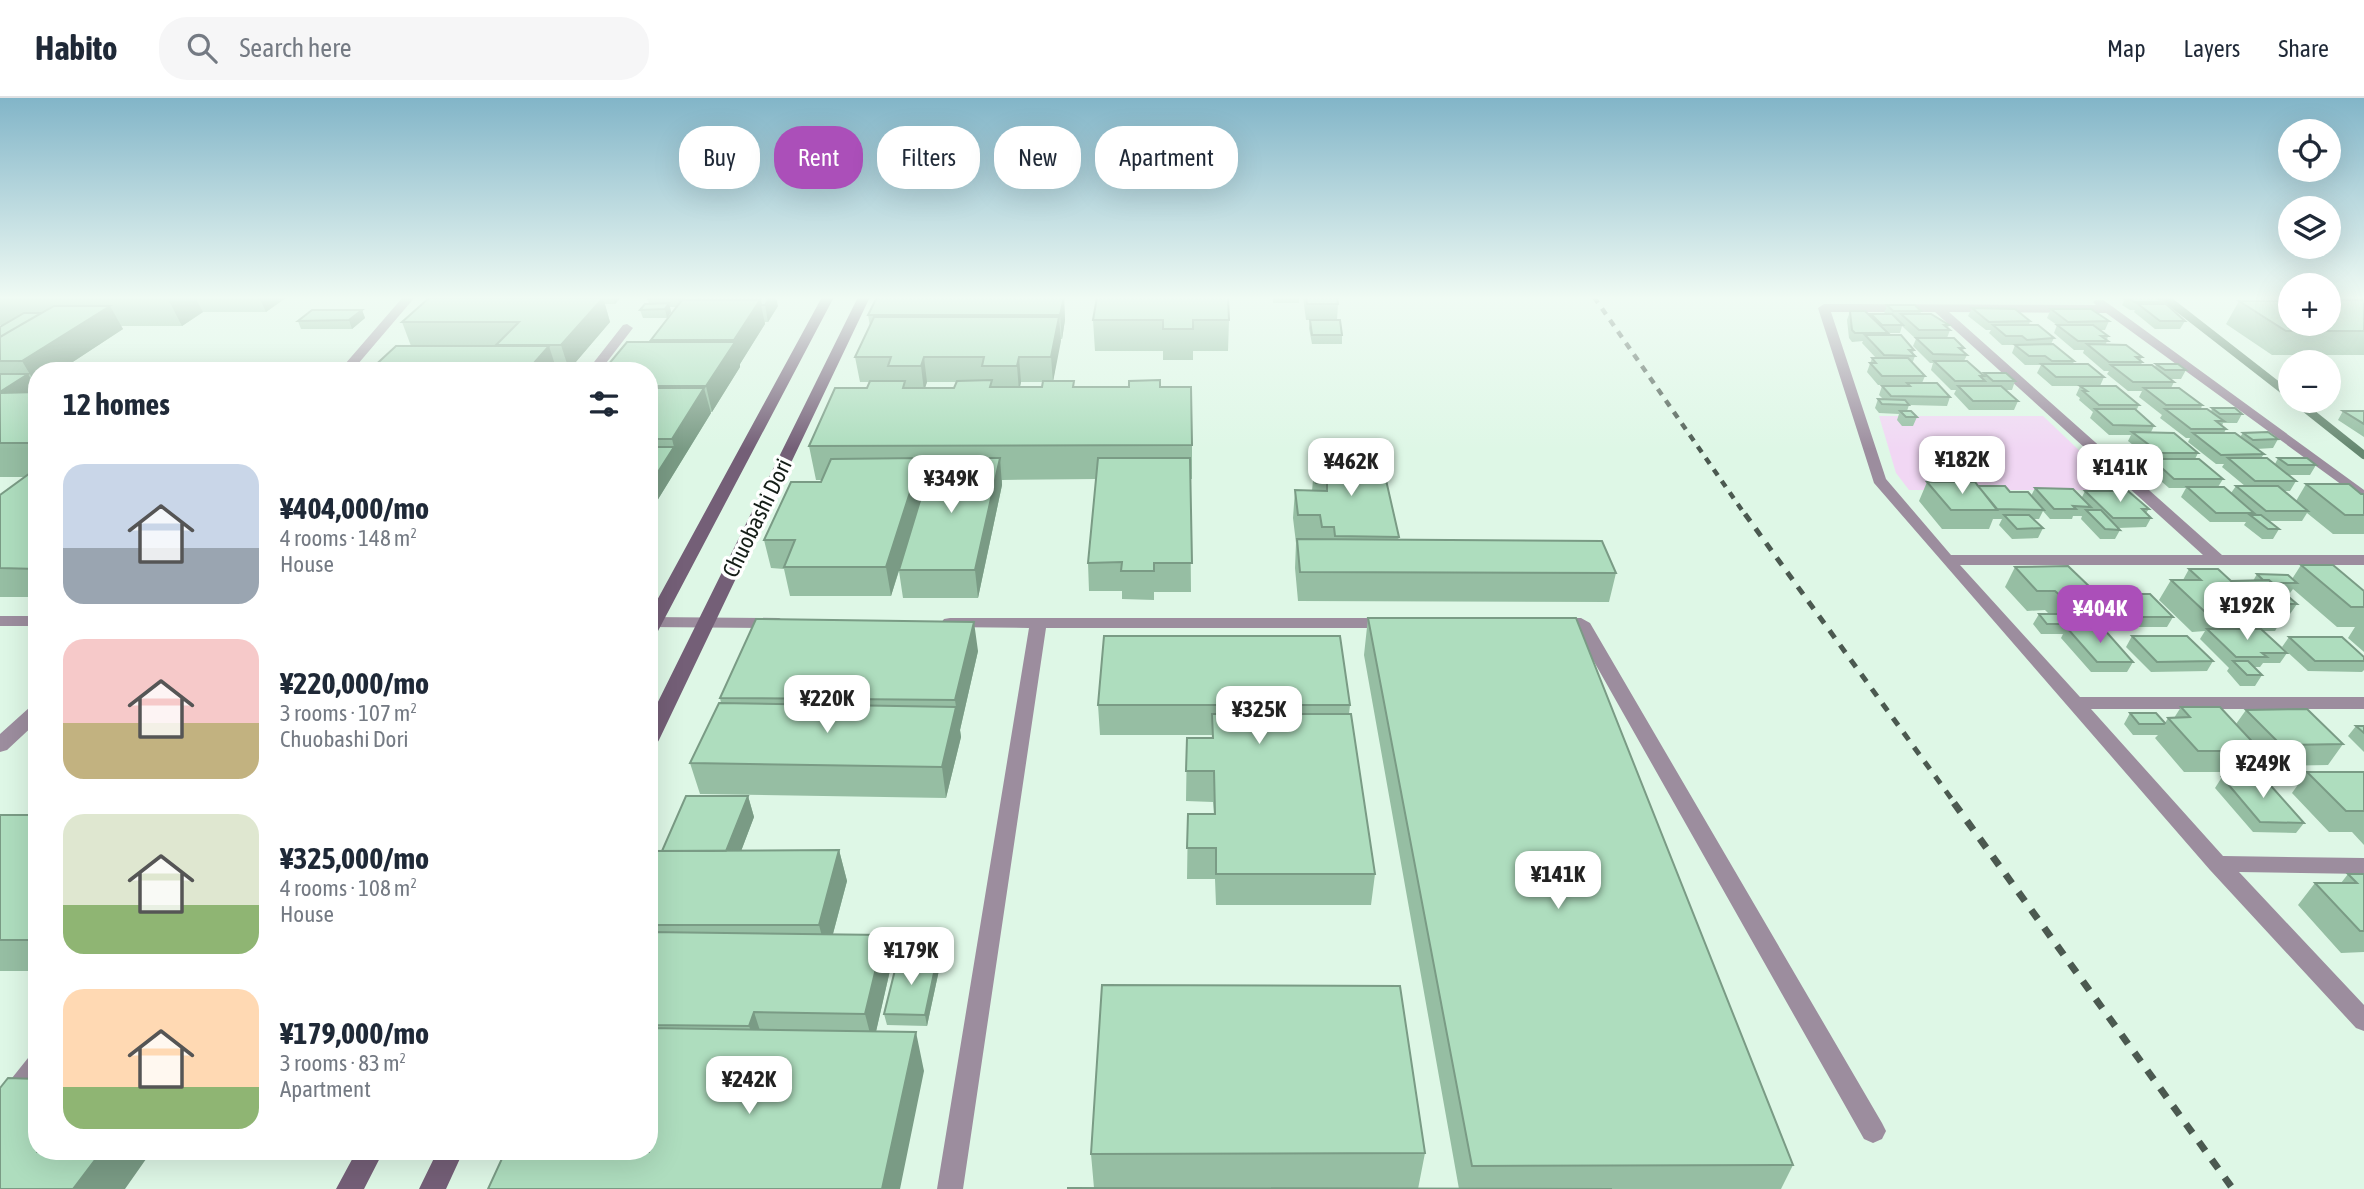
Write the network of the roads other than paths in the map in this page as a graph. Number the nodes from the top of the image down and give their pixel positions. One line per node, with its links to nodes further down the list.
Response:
1 (365, 348): 8 (street)
2 (611, 348): 9 (street)
3 (801, 348): 14 (main road, Chuobashi Dori)
4 (839, 348): 17 (main road, Chuobashi Dori)
5 (1837, 348): 11 (street)
6 (1982, 348): 13 (street)
7 (2162, 348): 10 (street)
8 (353, 362)
9 (600, 362)
10 (2364, 497)
11 (1947, 560): 13 (street); 24 (street)
12 (2364, 560): 13 (street)
13 (2219, 561)
14 (658, 612)
15 (0, 621): 16 (street)
16 (28, 621)
17 (706, 622): 19 (street); 23 (street); 27 (main road, Chuobashi Dori)
18 (1538, 622): 34 (street)
19 (794, 623)
20 (930, 623): 21 (street)
21 (1038, 623): 22 (street); 39 (street)
22 (1413, 623)
23 (658, 625)
24 (2077, 703): 25 (street); 29 (street)
25 (2364, 703)
26 (28, 719): 28 (street)
27 (658, 721)
28 (0, 745)
29 (2218, 864): 30 (street); 31 (street)
30 (2364, 866)
31 (2364, 1021)
32 (28, 1077): 33 (street)
33 (0, 1112)
34 (1873, 1131)
35 (365, 1160): 37 (main road)
36 (446, 1160): 38 (main road)
37 (349, 1189)
38 (432, 1189)
39 (950, 1189)

